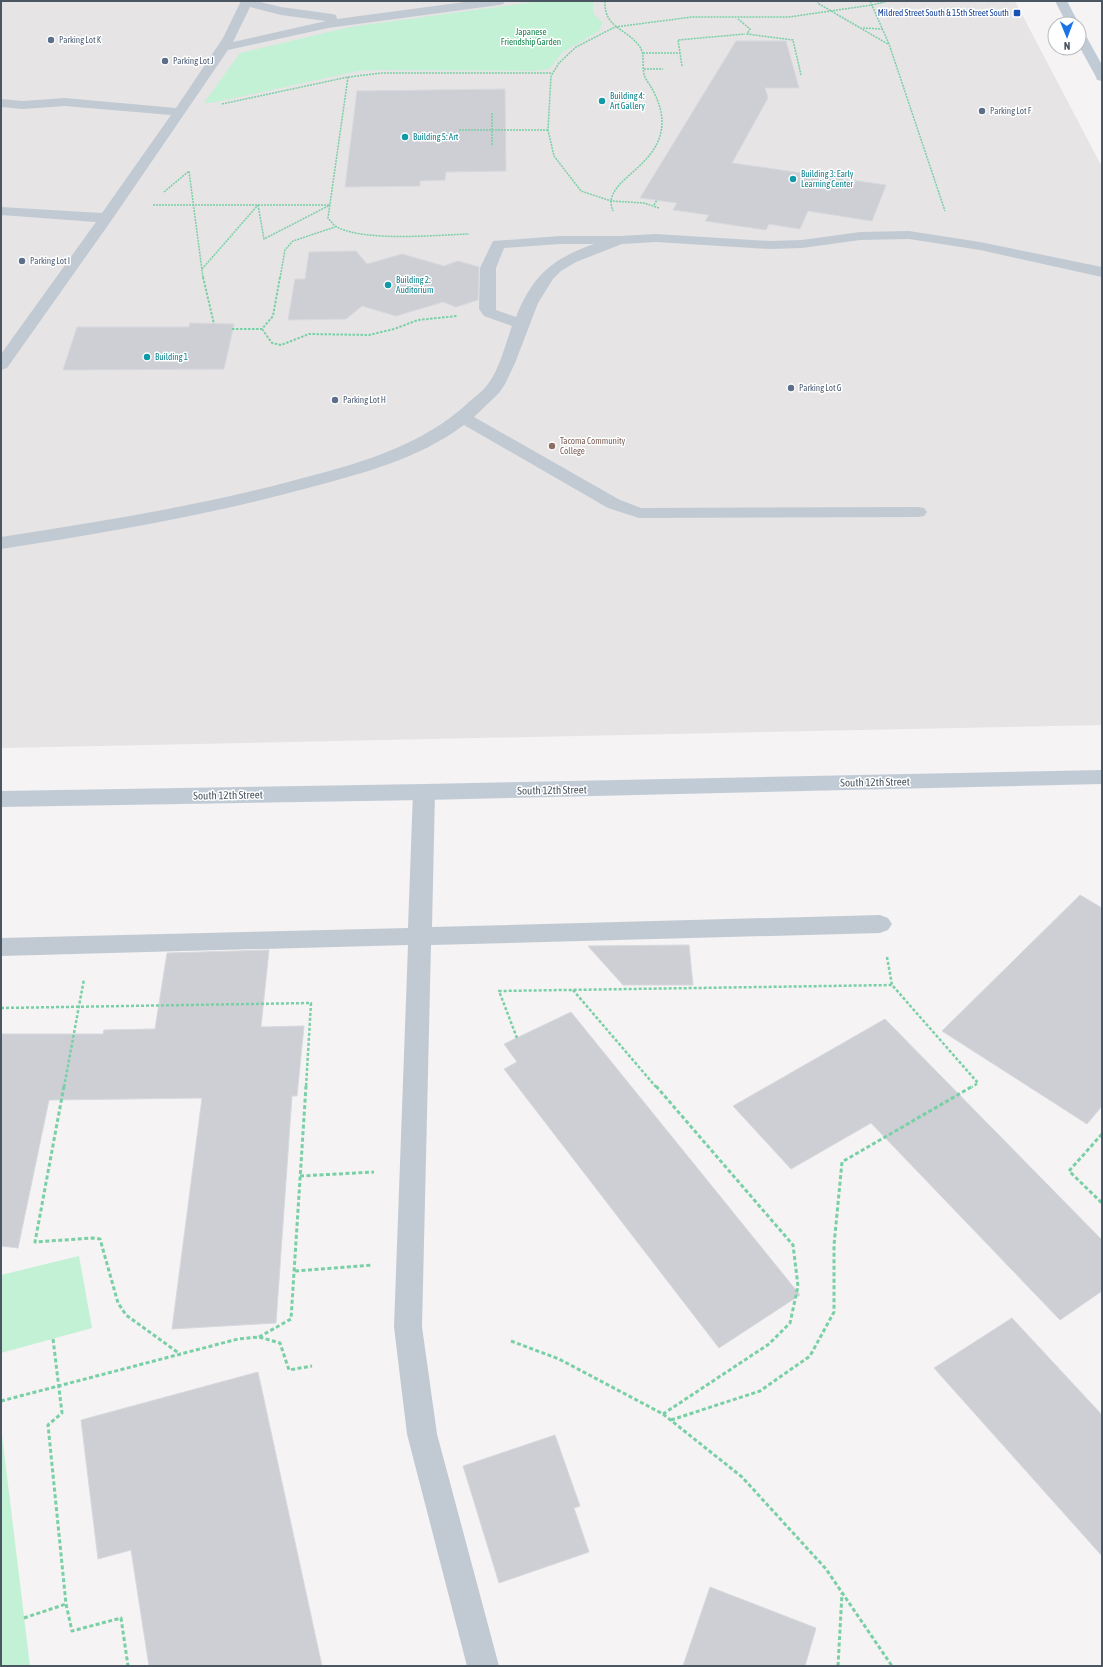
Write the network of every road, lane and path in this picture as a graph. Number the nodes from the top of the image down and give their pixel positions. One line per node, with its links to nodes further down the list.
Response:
1 (246, 1): 12 (lane); 18 (lane)
2 (499, 1): 12 (lane)
3 (606, 1): 13 (path)
4 (817, 1): 9 (path)
5 (870, 1): 8 (path)
6 (888, 1): 8 (path)
7 (1061, 1): 10 (main road)
8 (872, 5): 9 (path); 15 (path)
9 (830, 11): 11 (path); 14 (path)
10 (1069, 16)
11 (736, 18): 13 (path); 26 (path)
12 (363, 19): 18 (lane)
13 (615, 27): 20 (path); 25 (path)
14 (861, 28): 15 (path); 17 (path)
15 (882, 29): 17 (path)
16 (745, 34): 21 (path)
17 (889, 44): 49 (path)
18 (222, 48): 30 (lane)
19 (1087, 49): 27 (main road)
20 (643, 53): 21 (path); 23 (path)
21 (680, 53): 22 (path)
22 (682, 66)
23 (644, 69): 24 (path); 39 (path)
24 (663, 69)
25 (552, 73): 28 (path); 34 (path)
26 (801, 75)
27 (1102, 76)
28 (348, 77): 30 (path); 42 (path)
29 (1, 103): 30 (lane)
30 (180, 112): 46 (lane)
31 (492, 113): 33 (path)
32 (459, 130): 33 (path)
33 (492, 130): 34 (path); 35 (path)
34 (548, 130): 39 (path)
35 (492, 145)
36 (160, 195): 40 (path)
37 (154, 200): 40 (path)
38 (656, 200): 43 (path)
39 (611, 201): 45 (path)
40 (193, 205): 41 (path); 51 (path)
41 (258, 205): 42 (path); 42 (path); 51 (path)
42 (330, 205): 47 (path)
43 (654, 205)
44 (1, 211): 46 (lane)
45 (615, 216)
46 (106, 218): 58 (lane)
47 (335, 226): 50 (path); 57 (path)
48 (620, 240): 49 (lane); 50 (lane); 55 (lane)
49 (956, 242): 52 (lane)
50 (498, 244): 53 (lane)
51 (201, 270): 54 (path)
52 (1102, 272)
53 (490, 313): 55 (lane); 57 (path)
54 (214, 324)
55 (520, 324): 59 (lane)
56 (232, 329): 57 (path)
57 (262, 329)
58 (1, 365)
59 (462, 417): 60 (lane); 62 (lane)
60 (918, 512)
61 (1, 534): 62 (lane)
62 (23, 539): 63 (lane); 64 (lane)
63 (1, 543)
64 (1, 549)
65 (1102, 777): 66 (main road, South 12th Street)
66 (424, 792): 67 (main road, South 12th Street); 69 (lane)
67 (1, 799)
68 (880, 924): 69 (lane)
69 (421, 936): 70 (lane); 95 (lane)
70 (1, 947)
71 (82, 988): 73 (path)
72 (573, 990): 75 (path); 89 (path); 90 (path)
73 (79, 1006): 74 (path); 78 (path); 85 (path)
74 (1, 1008)
75 (517, 1038)
76 (1102, 1134): 79 (path)
77 (336, 1174): 78 (path)
78 (300, 1176): 81 (path)
79 (1102, 1203)
80 (329, 1268): 81 (path)
81 (294, 1272): 82 (path)
82 (260, 1337): 85 (path); 86 (path)
83 (53, 1338): 87 (path)
84 (511, 1341): 89 (path)
85 (180, 1354): 87 (path)
86 (312, 1366)
87 (59, 1385): 88 (path); 92 (path)
88 (1, 1401)
89 (663, 1414): 90 (path)
90 (672, 1420): 91 (path)
91 (842, 1592): 96 (path); 97 (path)
92 (66, 1604): 93 (path); 94 (path)
93 (24, 1618)
94 (128, 1666)
95 (483, 1666)
96 (838, 1666)
97 (892, 1666)

